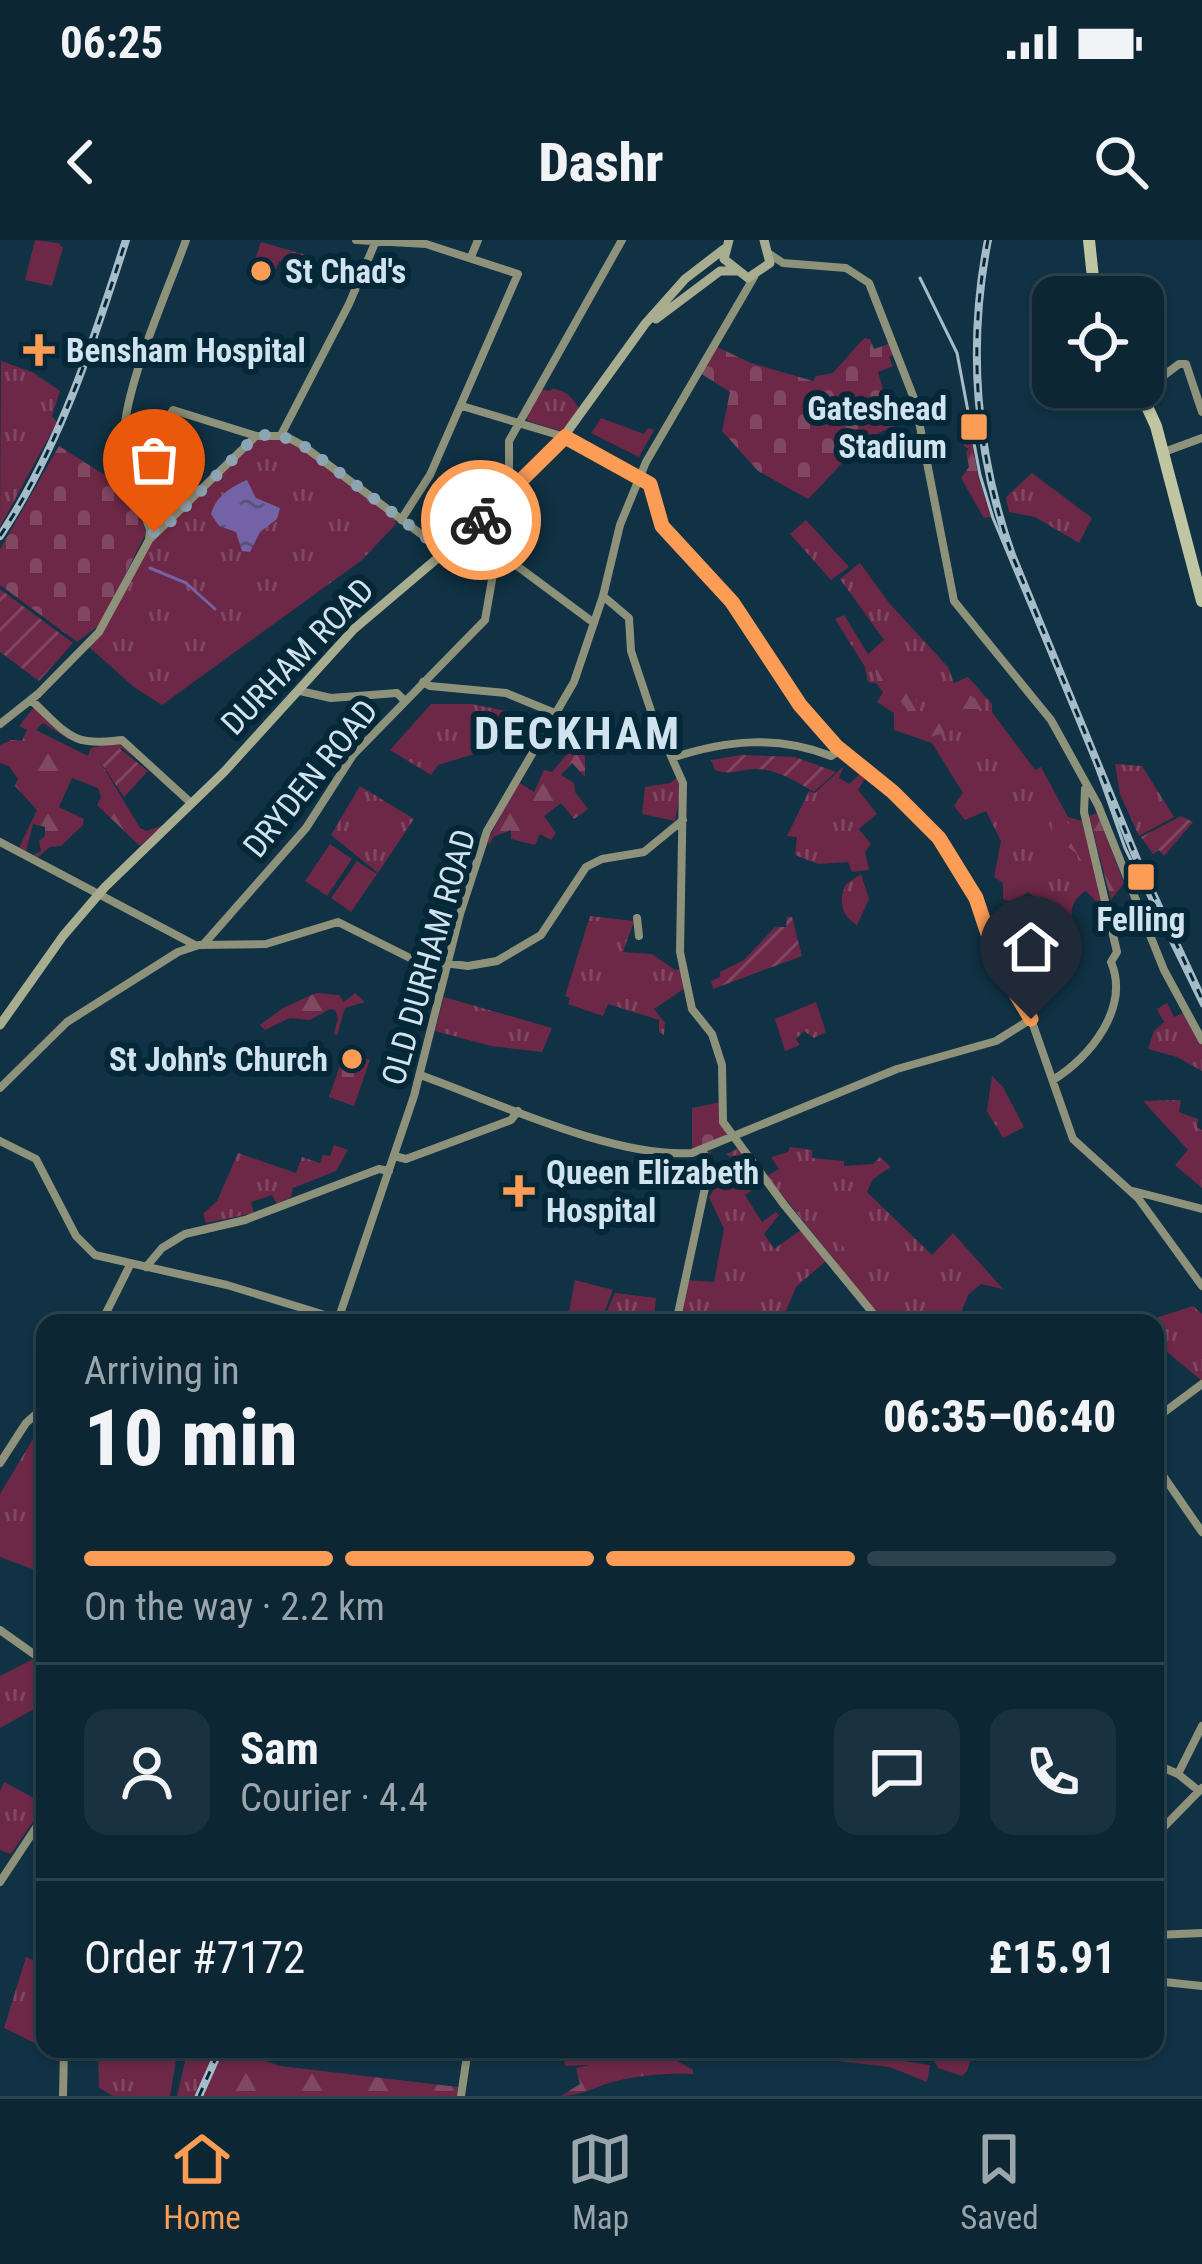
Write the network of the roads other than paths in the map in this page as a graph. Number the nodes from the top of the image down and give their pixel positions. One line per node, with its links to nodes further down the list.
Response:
1 (186, 240): 28 (street)
2 (356, 240): 7 (street)
3 (478, 240): 10 (street)
4 (622, 240): 22 (street)
5 (764, 240): 9 (main road)
6 (1087, 240): 15 (highway)
7 (376, 241): 10 (street); 23 (street)
8 (726, 244): 13 (main road); 17 (main road)
9 (771, 255): 11 (main road); 12 (street)
10 (471, 257): 19 (street)
11 (766, 268): 12 (street); 14 (main road)
12 (854, 272): 49 (street)
13 (738, 273): 14 (main road); 16 (street); 17 (main road)
14 (755, 276): 16 (street, OLD DURHAM ROAD)
15 (1090, 276)
16 (742, 292): 29 (street, OLD DURHAM ROAD)
17 (641, 333): 25 (main road, DURHAM ROAD)
18 (1164, 373): 21 (street)
19 (462, 406): 22 (street); 32 (street)
20 (1151, 408): 27 (highway)
21 (1202, 412)
22 (520, 421): 25 (street); 30 (street)
23 (281, 435): 24 (street); 32 (street)
24 (256, 436): 28 (street); 33 (street)
25 (565, 437): 29 (street); 30 (main road, DURHAM ROAD)
26 (1202, 439): 27 (street)
27 (1165, 451): 36 (highway)
28 (131, 472): 33 (street)
29 (640, 476): 38 (street, OLD DURHAM ROAD); 47 (street)
30 (509, 492): 31 (main road, DURHAM ROAD)
31 (484, 516): 34 (street); 35 (main road, DURHAM ROAD)
32 (401, 520): 35 (street)
33 (153, 534): 44 (street)
34 (497, 551): 40 (street); 41 (street, DRYDEN ROAD)
35 (445, 552): 42 (main road, DURHAM ROAD)
36 (1193, 558): 37 (highway); 39 (highway)
37 (1202, 581)
38 (603, 596): 40 (street, OLD DURHAM ROAD); 48 (street)
39 (1202, 601)
40 (594, 623): 45 (street, OLD DURHAM ROAD)
41 (424, 680): 43 (street, DRYDEN ROAD); 45 (street)
42 (303, 687): 43 (street); 50 (main road, DURHAM ROAD)
43 (406, 697): 58 (street, DRYDEN ROAD)
44 (31, 700): 46 (street); 50 (street)
45 (558, 712): 61 (street, OLD DURHAM ROAD)
46 (0, 724)
47 (841, 750): 48 (street); 62 (street)
48 (672, 758): 53 (street)
49 (1085, 786): 51 (street); 52 (street)
50 (191, 803): 55 (main road, DURHAM ROAD)
51 (1098, 805): 52 (street); 64 (street)
52 (1084, 812): 66 (street)
53 (683, 820): 60 (street); 61 (street)
54 (0, 842): 55 (street)
55 (99, 893): 58 (street); 63 (main road, DURHAM ROAD)
56 (637, 918): 57 (street)
57 (639, 937)
58 (199, 945): 61 (street); 67 (street)
59 (667, 946): 60 (street)
60 (680, 946): 69 (street)
61 (448, 964): 65 (street, OLD DURHAM ROAD)
62 (1031, 1019): 66 (street); 69 (street)
63 (0, 1025)
64 (1202, 1040)
65 (420, 1075): 68 (street); 72 (street, OLD DURHAM ROAD)
66 (1053, 1080): 74 (street)
67 (0, 1088)
68 (518, 1111): 71 (street); 72 (street)
69 (734, 1133): 71 (street); 83 (street)
70 (0, 1141): 76 (street)
71 (703, 1151): 82 (street)
72 (394, 1156): 73 (street, OLD DURHAM ROAD)
73 (389, 1171): 77 (street); 81 (street, OLD DURHAM ROAD)
74 (1140, 1194): 75 (street); 78 (street)
75 (1202, 1209)
76 (130, 1265): 77 (street); 79 (street)
77 (145, 1268): 80 (street)
78 (1202, 1286)
79 (106, 1314)
80 (316, 1314)
81 (340, 1314)
82 (677, 1314)
83 (874, 1314)
84 (1202, 1384): 85 (street)
85 (1164, 1412)
86 (36, 1414): 87 (street)
87 (0, 1463)
88 (1164, 1477): 89 (street)
89 (1202, 1532)
90 (0, 1630): 91 (street)
91 (36, 1655)
92 (1202, 1726): 94 (street)
93 (1164, 1768): 94 (street)
94 (1178, 1774): 95 (street)
95 (1201, 1789): 96 (street)
96 (1164, 1827)
97 (36, 1828): 98 (street)
98 (0, 1882)
99 (1202, 1933): 100 (street)
100 (1164, 1936)
101 (1164, 1982): 102 (street)
102 (1202, 1987)
103 (64, 2058): 105 (street)
104 (467, 2058): 106 (street)
105 (63, 2096)
106 (461, 2096)

